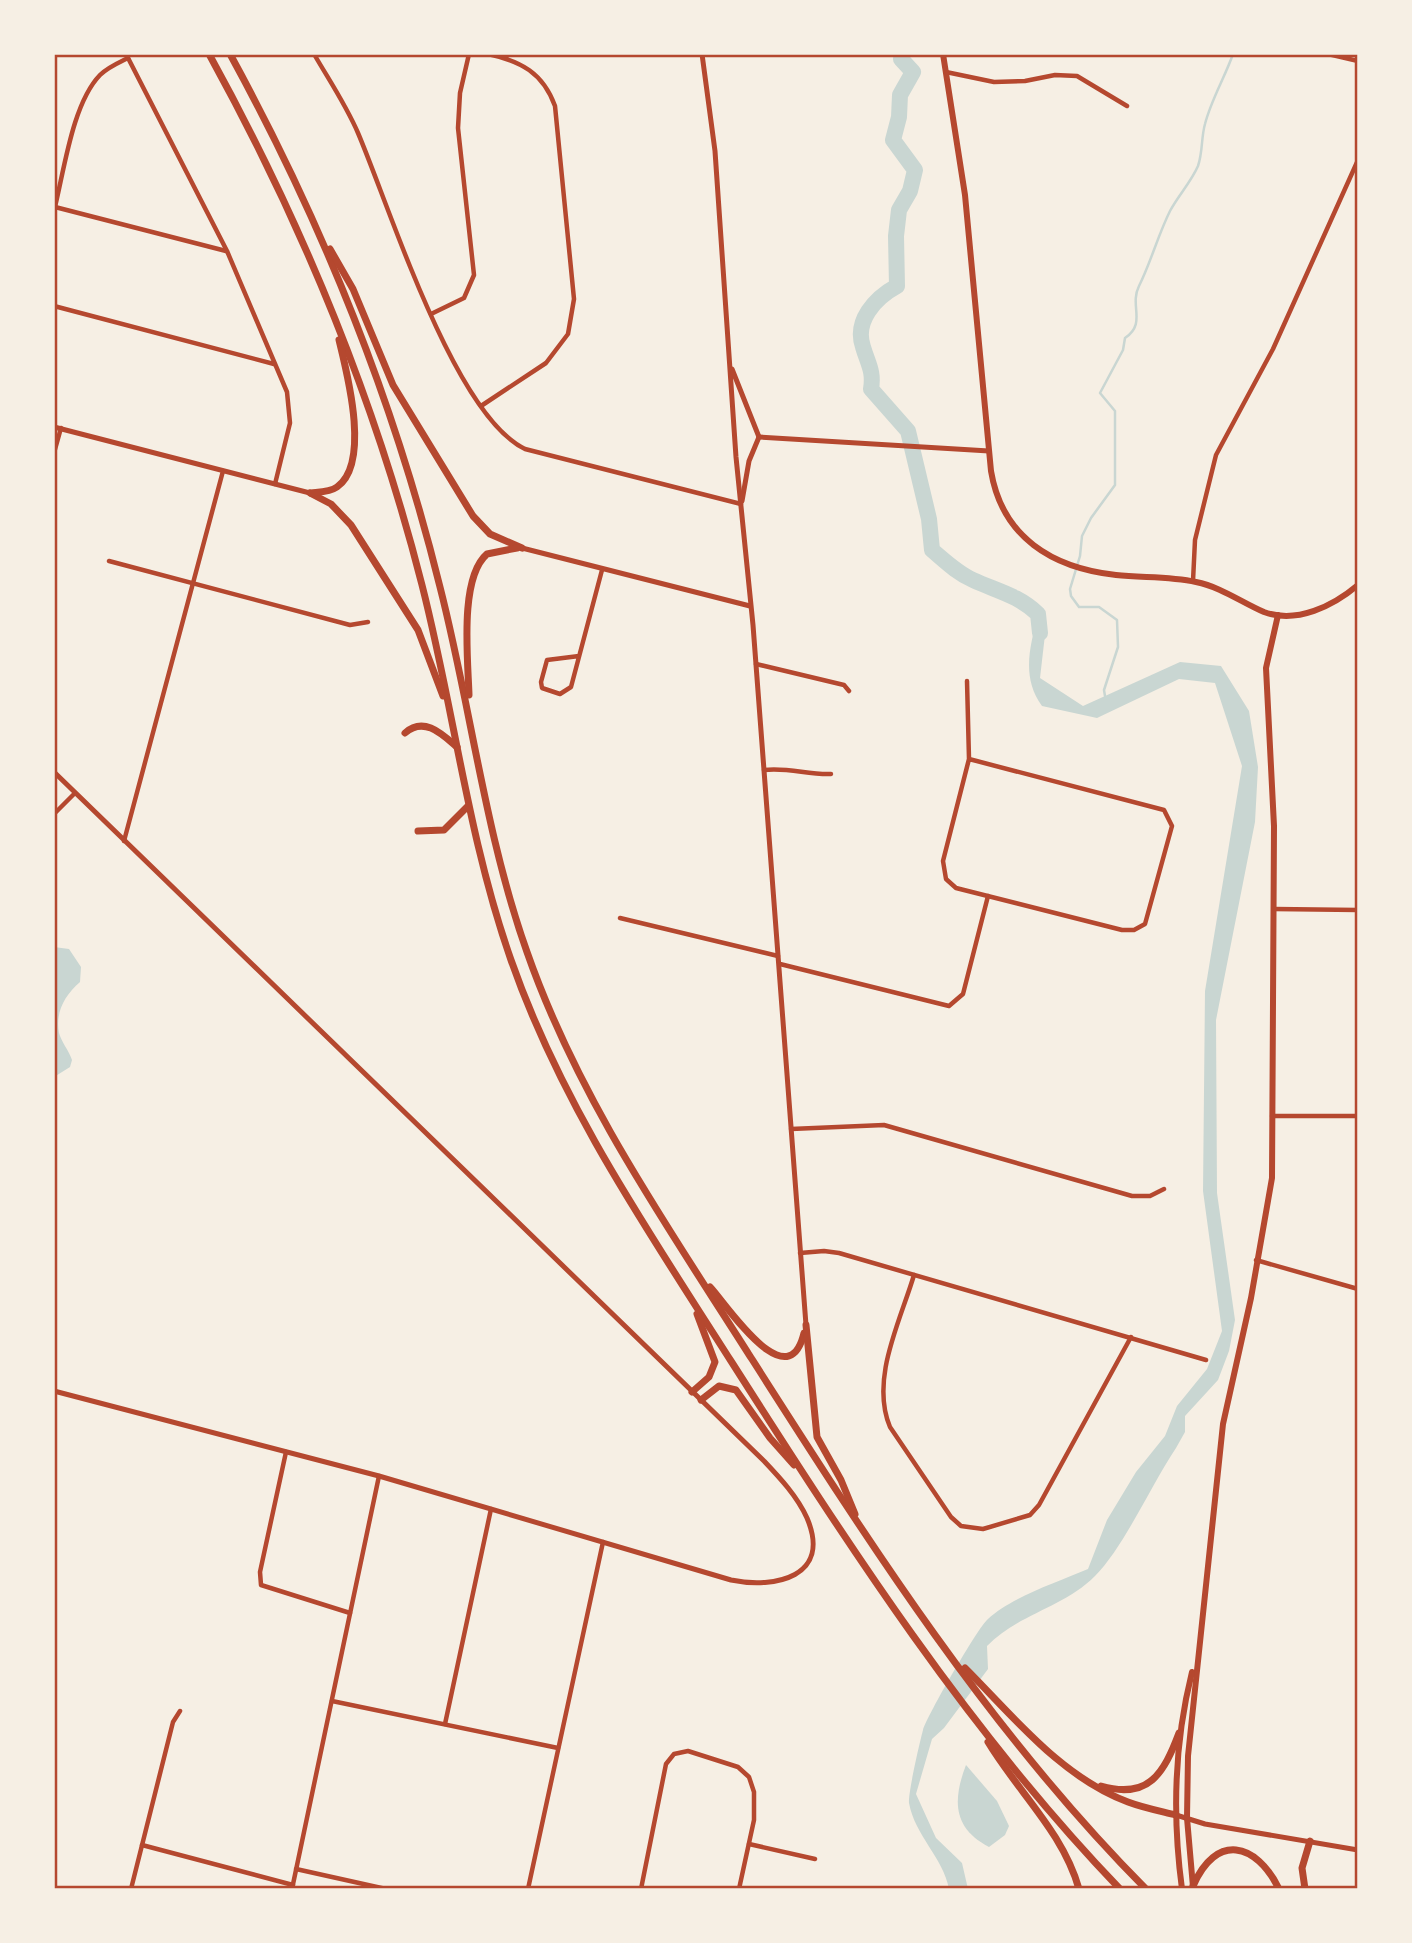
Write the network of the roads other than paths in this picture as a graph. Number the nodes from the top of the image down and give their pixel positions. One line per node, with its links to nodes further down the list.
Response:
1 (209, 54): 19 (highway)
2 (230, 54): 15 (highway)
3 (314, 54): 18 (street)
4 (468, 54): 18 (street)
5 (488, 54): 22 (street)
6 (702, 54): 21 (street)
7 (943, 54): 11 (main road)
8 (1328, 54): 10 (street)
9 (127, 56): 14 (street); 16 (street)
10 (1358, 61)
11 (946, 72): 12 (street); 25 (main road)
12 (1127, 106)
13 (1358, 160): 34 (street)
14 (55, 209): 16 (street)
15 (315, 224): 31 (highway); 44 (highway)
16 (227, 251): 20 (street)
17 (54, 306): 20 (street)
18 (431, 314): 22 (street)
19 (334, 315): 29 (highway); 45 (highway)
20 (275, 364): 28 (street)
21 (730, 366): 24 (street); 30 (street)
22 (481, 406): 30 (street)
23 (58, 428): 26 (street); 27 (street)
24 (759, 437): 25 (street); 30 (street)
25 (989, 451): 34 (main road)
26 (54, 453)
27 (223, 471): 28 (street); 35 (street)
28 (275, 484): 29 (street)
29 (310, 494): 45 (highway)
30 (741, 504): 37 (street)
31 (522, 548): 33 (street); 44 (highway)
32 (108, 561): 35 (street)
33 (602, 570): 37 (street); 40 (street)
34 (1193, 581): 38 (main road)
35 (193, 583): 39 (street); 56 (street)
36 (1358, 585): 38 (main road)
37 (750, 607): 41 (street)
38 (1278, 615): 58 (main road)
39 (368, 622)
40 (579, 656): 40 (street)
41 (756, 664): 43 (street); 49 (street)
42 (967, 681): 48 (street)
43 (849, 691)
44 (469, 713): 69 (highway)
45 (451, 717): 47 (highway)
46 (405, 733): 47 (highway)
47 (457, 747): 53 (highway)
48 (969, 759): 57 (street); 57 (street)
49 (764, 770): 51 (street); 61 (street)
50 (54, 772): 52 (street)
51 (831, 774)
52 (75, 793): 54 (street); 56 (street)
53 (468, 806): 55 (highway); 72 (highway)
54 (54, 814)
55 (418, 831)
56 (124, 841): 77 (street)
57 (988, 896): 62 (street)
58 (1274, 909): 59 (street); 63 (main road)
59 (1358, 910)
60 (620, 918): 61 (street)
61 (779, 956): 62 (street)
62 (779, 964): 65 (street)
63 (1272, 1116): 64 (street); 68 (main road)
64 (1358, 1116)
65 (792, 1129): 66 (street); 67 (street)
66 (1164, 1189)
67 (800, 1253): 70 (street); 73 (street)
68 (1256, 1260): 71 (street); 87 (main road)
69 (695, 1269): 73 (highway); 83 (highway)
70 (914, 1275): 74 (street); 74 (street)
71 (1358, 1289)
72 (691, 1297): 77 (highway); 81 (highway)
73 (806, 1325): 83 (highway)
74 (1131, 1337): 75 (street)
75 (1206, 1360)
76 (54, 1391): 79 (street)
77 (692, 1392): 78 (street)
78 (701, 1400): 81 (highway); 84 (street)
79 (286, 1451): 80 (street); 85 (street)
80 (379, 1476): 82 (street); 85 (street)
81 (807, 1479): 90 (highway)
82 (491, 1510): 84 (street); 91 (street)
83 (862, 1531): 86 (highway)
84 (603, 1542): 93 (street)
85 (350, 1613): 88 (street)
86 (947, 1651): 94 (highway); 112 (highway)
87 (1197, 1653): 92 (main road); 96 (main road)
88 (332, 1701): 91 (street); 102 (street)
89 (180, 1712): 99 (street)
90 (975, 1720): 110 (highway); 111 (highway)
91 (445, 1724): 93 (street)
92 (1179, 1733): 94 (highway); 95 (main road)
93 (558, 1748): 107 (street)
94 (1087, 1782): 95 (highway)
95 (1175, 1815): 96 (street); 113 (main road)
96 (1187, 1818): 97 (street); 104 (main road)
97 (1310, 1841): 100 (street); 115 (highway)
98 (749, 1844): 101 (street); 108 (street); 109 (street)
99 (142, 1845): 103 (street); 105 (street)
100 (1358, 1850)
101 (815, 1859)
102 (296, 1869): 103 (street); 106 (street)
103 (292, 1887)
104 (1193, 1887): 114 (highway)
105 (131, 1889)
106 (386, 1889)
107 (528, 1889)
108 (641, 1889)
109 (739, 1889)
110 (1079, 1889)
111 (1121, 1889)
112 (1146, 1889)
113 (1182, 1889)
114 (1279, 1889)
115 (1305, 1889)

